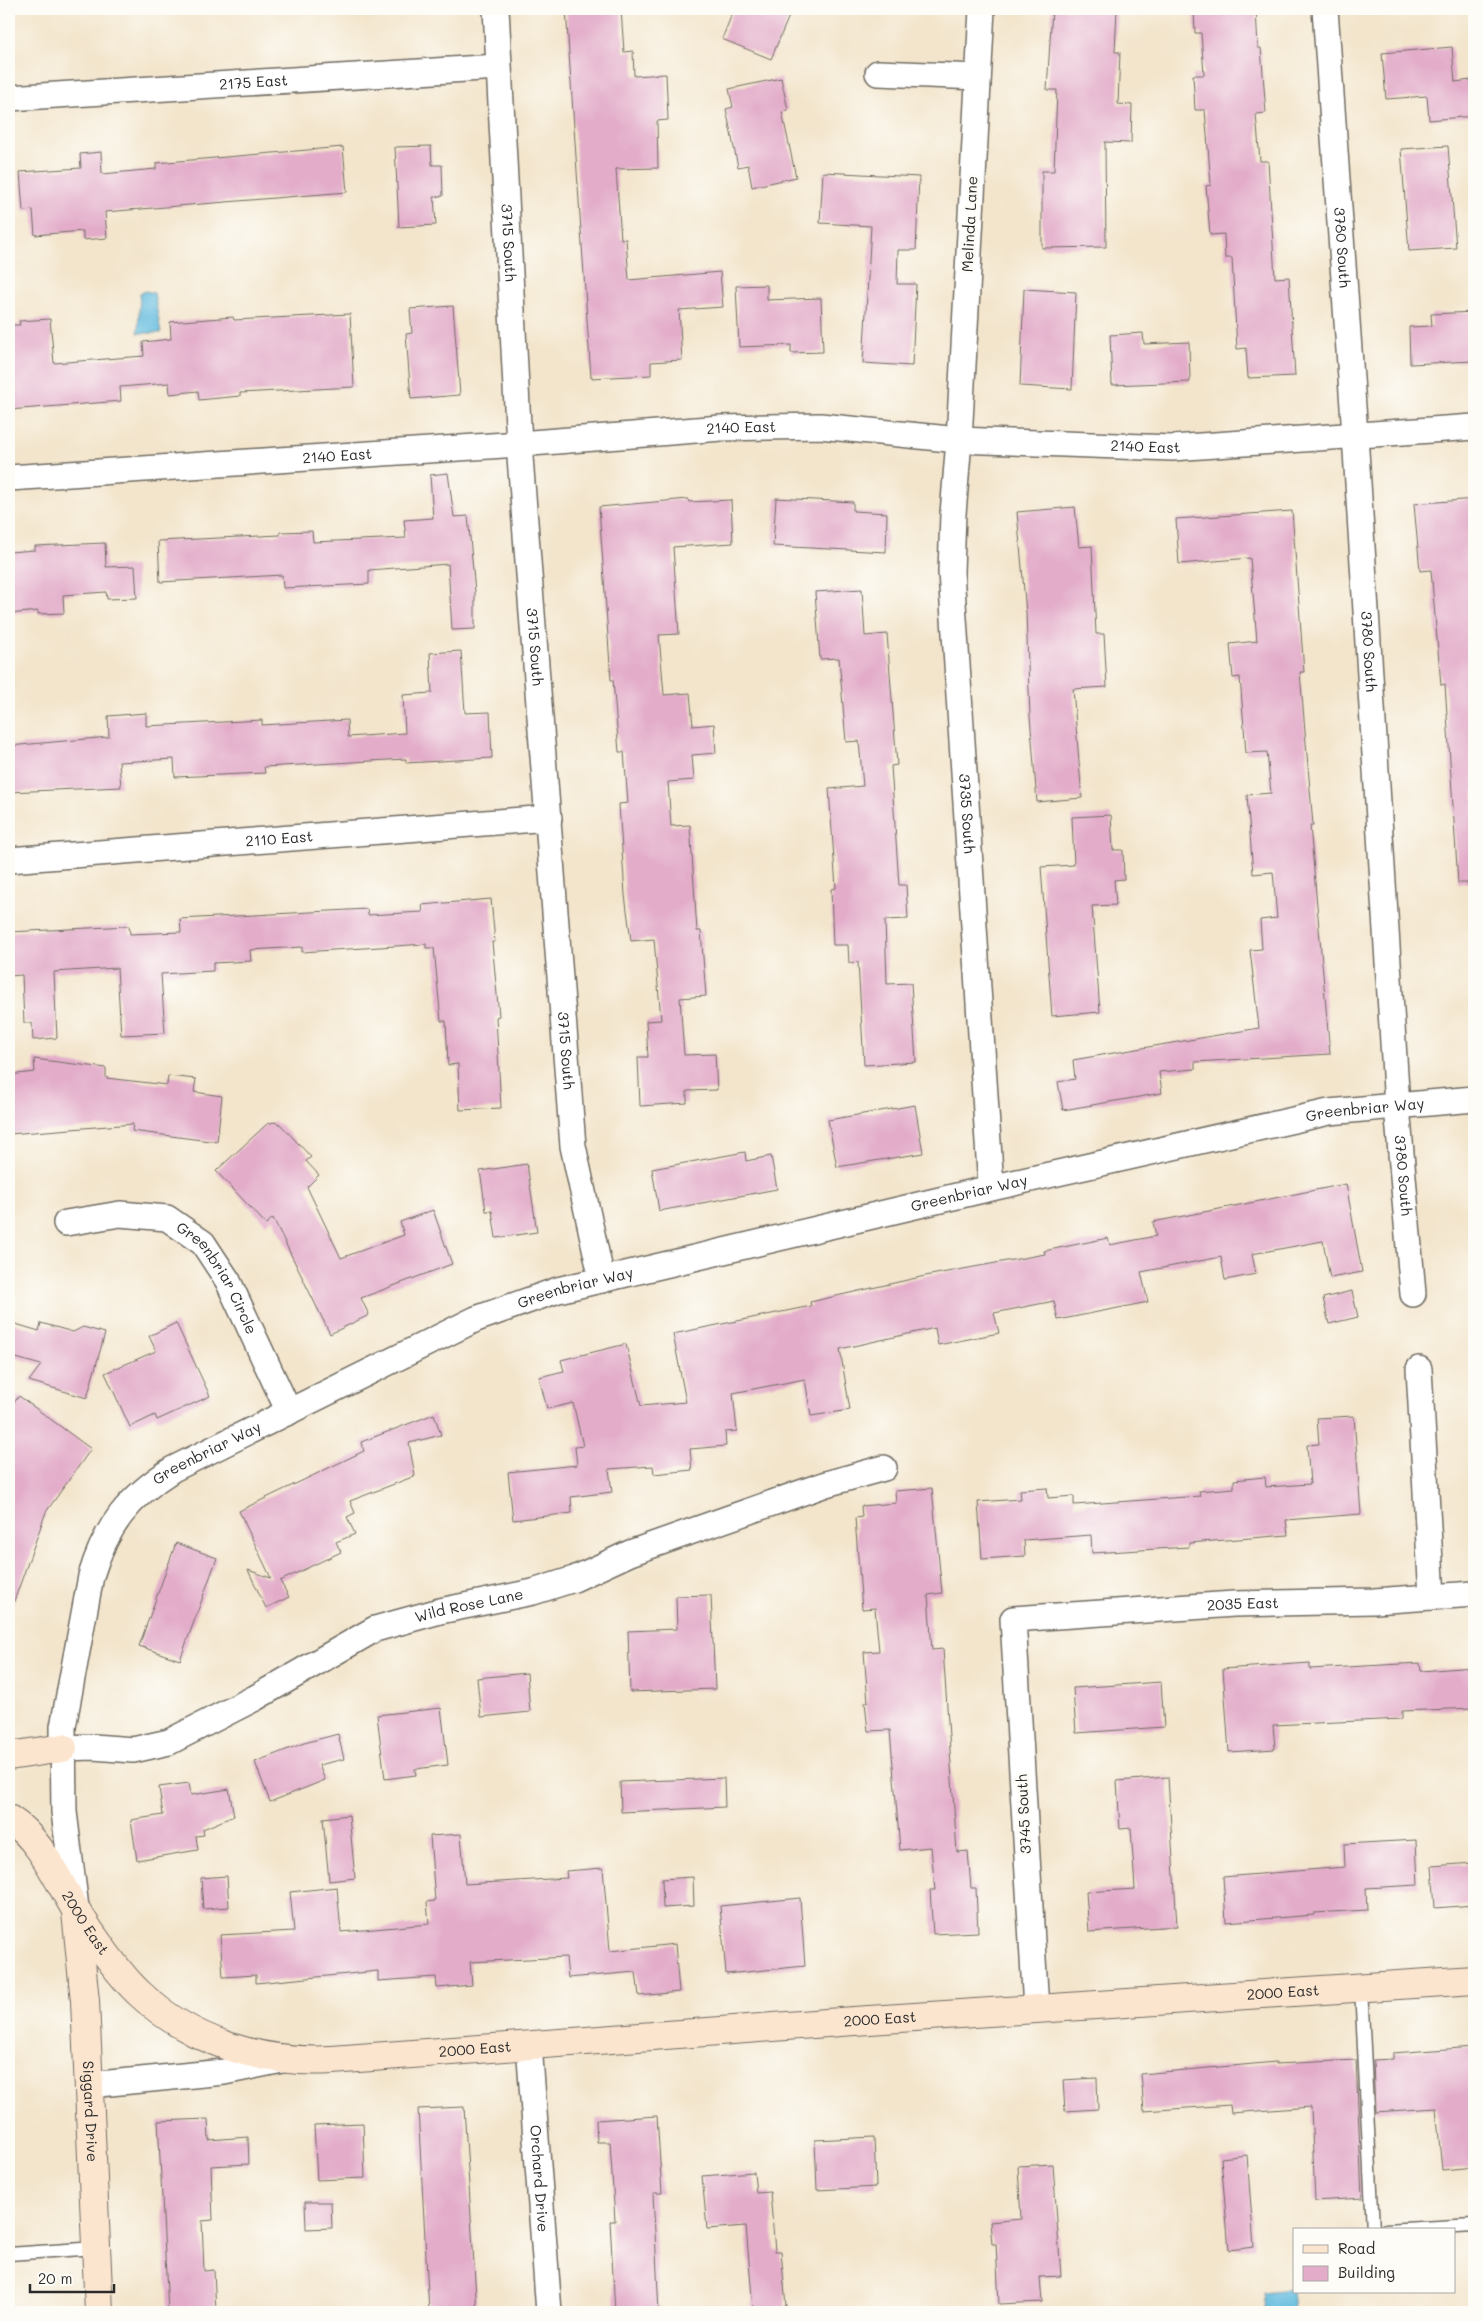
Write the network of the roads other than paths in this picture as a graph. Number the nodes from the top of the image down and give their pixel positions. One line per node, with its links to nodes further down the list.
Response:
1 (496, 9): 4 (street, 3715 South)
2 (982, 9): 6 (street, Melinda Lane)
3 (1325, 9): 9 (street, 3780 South)
4 (498, 67): 7 (street, 2175 East); 11 (street, 3715 South)
5 (878, 73): 6 (street)
6 (978, 77): 10 (street, Melinda Lane)
7 (9, 98)
8 (1474, 427): 9 (street, 2140 East)
9 (1355, 435): 10 (street, 2140 East); 16 (street, 3780 South)
10 (959, 440): 11 (street, 2140 East); 17 (street, 3735 South)
11 (519, 444): 12 (street, 2140 East); 13 (street, 3715 South)
12 (9, 478)
13 (549, 818): 14 (street, 2110 East); 19 (street, 3715 South)
14 (9, 860)
15 (1474, 1099): 16 (street, Greenbriar Way)
16 (1397, 1106): 17 (street, Greenbriar Way); 20 (street, 3780 South)
17 (991, 1188): 19 (street, Greenbriar Way)
18 (66, 1223): 22 (street, Greenbriar Circle)
19 (602, 1280): 22 (street, Greenbriar Way)
20 (1413, 1294)
21 (1419, 1369): 25 (street)
22 (290, 1412): 27 (street, Greenbriar Way)
23 (884, 1468): 27 (street, Wild Rose Lane)
24 (1474, 1594): 25 (street, 2035 East)
25 (1432, 1597): 26 (street, 2035 East)
26 (1012, 1619): 33 (street, 3745 South)
27 (63, 1748): 28 (street); 30 (street, Greenbriar Way)
28 (9, 1756)
29 (9, 1819): 30 (street, 2000 East)
30 (76, 1911): 35 (street, 2000 East); 36 (street, Siggard Drive)
31 (1474, 1980): 32 (street, 2000 East)
32 (1361, 1987): 33 (street, 2000 East); 38 (lane)
33 (1036, 2009): 34 (street, 2000 East)
34 (530, 2045): 35 (street, 2000 East); 43 (street, Orchard Drive)
35 (284, 2059): 36 (street, 2000 East)
36 (89, 2085): 40 (street, Siggard Drive)
37 (1474, 2224): 39 (lane)
38 (1373, 2228)
39 (1415, 2228)
40 (96, 2248): 41 (lane); 42 (street, Siggard Drive)
41 (9, 2254)
42 (99, 2312)
43 (549, 2312)

